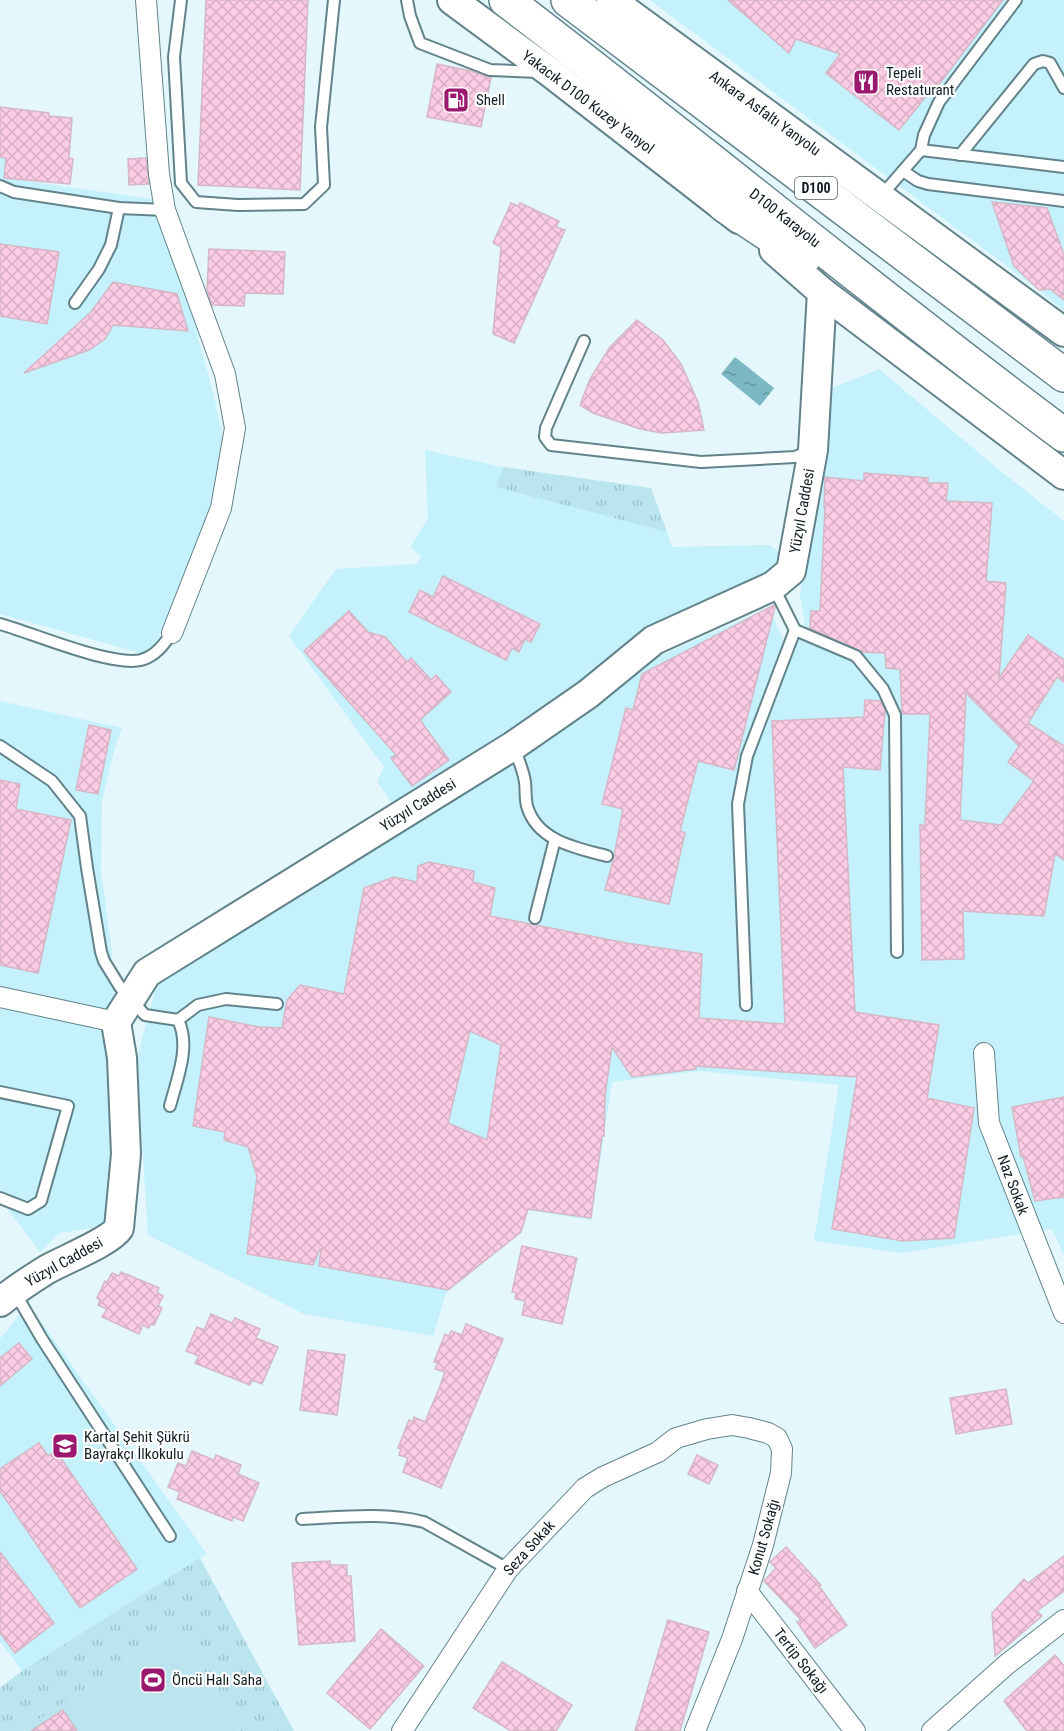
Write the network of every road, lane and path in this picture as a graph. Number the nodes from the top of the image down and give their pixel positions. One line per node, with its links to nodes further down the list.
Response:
1 (146, 0): 22 (street)
2 (181, 0): 3 (lane)
3 (334, 0)
4 (407, 0): 10 (lane)
5 (452, 0): 10 (street, Yakacık D100 Kuzey Yanyol)
6 (506, 0): 27 (highway, D100 Karayolu / D100)
7 (568, 0): 12 (highway, D100)
8 (1016, 0): 13 (lane)
9 (613, 1): 12 (highway); 18 (street, Ankara Asfaltı Yanyolu)
10 (551, 73): 20 (street, Yakacık D100 Kuzey Yanyol)
11 (1064, 88): 14 (lane)
12 (719, 114): 28 (highway, D100)
13 (921, 150): 14 (lane); 16 (lane)
14 (960, 155): 15 (lane)
15 (1064, 167)
16 (903, 171): 18 (lane); 19 (lane)
17 (0, 186): 21 (lane)
18 (880, 197): 25 (street, Ankara Asfaltı Yanyolu)
19 (1064, 201)
20 (724, 205): 23 (street); 27 (highway, D100)
21 (119, 208): 22 (lane); 24 (lane)
22 (165, 210): 35 (street)
23 (822, 292): 30 (street, Yüzyıl Caddesi); 31 (street)
24 (75, 303)
25 (1064, 332)
26 (584, 341): 30 (lane)
27 (976, 370): 29 (highway, D100 Karayolu / D100)
28 (1064, 375)
29 (1064, 435)
30 (813, 450): 32 (street, Yüzyıl Caddesi)
31 (1064, 475)
32 (773, 586): 34 (lane); 37 (street, Yüzyıl Caddesi)
33 (0, 624): 35 (lane)
34 (795, 630): 41 (lane); 44 (lane)
35 (172, 633)
36 (0, 746): 45 (lane)
37 (513, 746): 38 (lane); 45 (street, Yüzyıl Caddesi)
38 (555, 839): 39 (lane); 40 (lane)
39 (607, 856)
40 (535, 918)
41 (897, 952)
42 (0, 997): 45 (street)
43 (277, 1004): 46 (lane)
44 (746, 1005)
45 (123, 1011): 46 (lane); 51 (street, Yüzyıl Caddesi)
46 (178, 1020): 49 (lane)
47 (984, 1053): 52 (street, Naz Sokak)
48 (0, 1092): 50 (lane)
49 (170, 1106)
50 (0, 1198)
51 (4, 1292): 55 (lane)
52 (1064, 1313)
53 (676, 1438): 56 (street, Seza Sokak); 57 (street, Konut Sokağı)
54 (302, 1519): 56 (lane)
55 (170, 1536)
56 (508, 1569): 60 (street, Seza Sokak)
57 (747, 1592): 61 (street, Konut Sokağı); 62 (street, Tertip Sokağı)
58 (1064, 1620): 59 (street)
59 (939, 1728)
60 (402, 1731)
61 (695, 1731)
62 (855, 1731)

